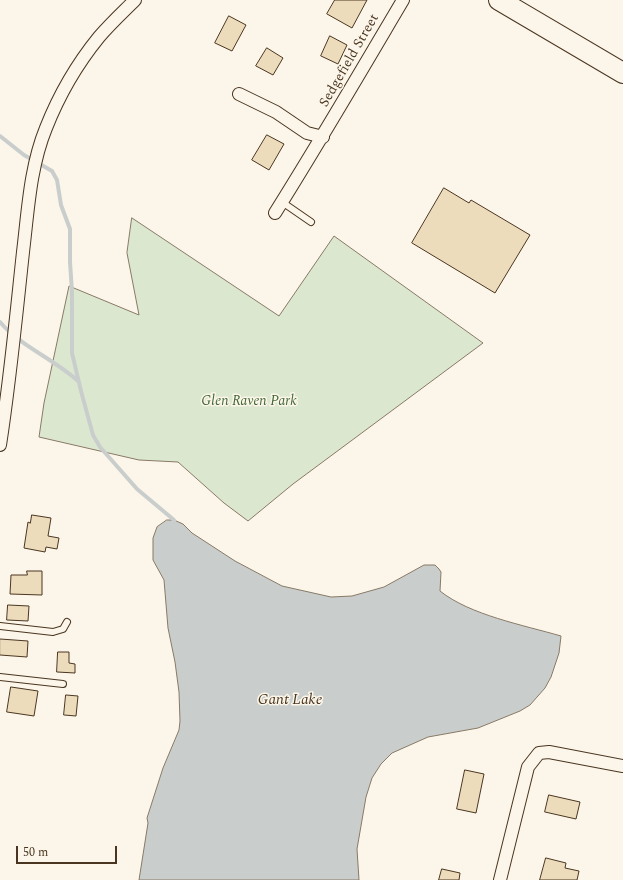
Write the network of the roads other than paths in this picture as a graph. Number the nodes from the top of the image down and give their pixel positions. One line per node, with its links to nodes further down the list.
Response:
1 (135, 0): 10 (street)
2 (403, 0): 6 (street, Sedgefield Street)
3 (499, 0): 4 (highway)
4 (623, 74)
5 (238, 94): 6 (street)
6 (323, 137): 7 (street, Sedgefield Street)
7 (282, 202): 8 (street, Sedgefield Street); 9 (lane)
8 (275, 213)
9 (311, 222)
10 (2, 420): 11 (street)
11 (0, 444)
12 (67, 622): 13 (lane)
13 (0, 626)
14 (0, 677): 15 (lane)
15 (63, 684)
16 (623, 766): 17 (street)
17 (500, 880)

